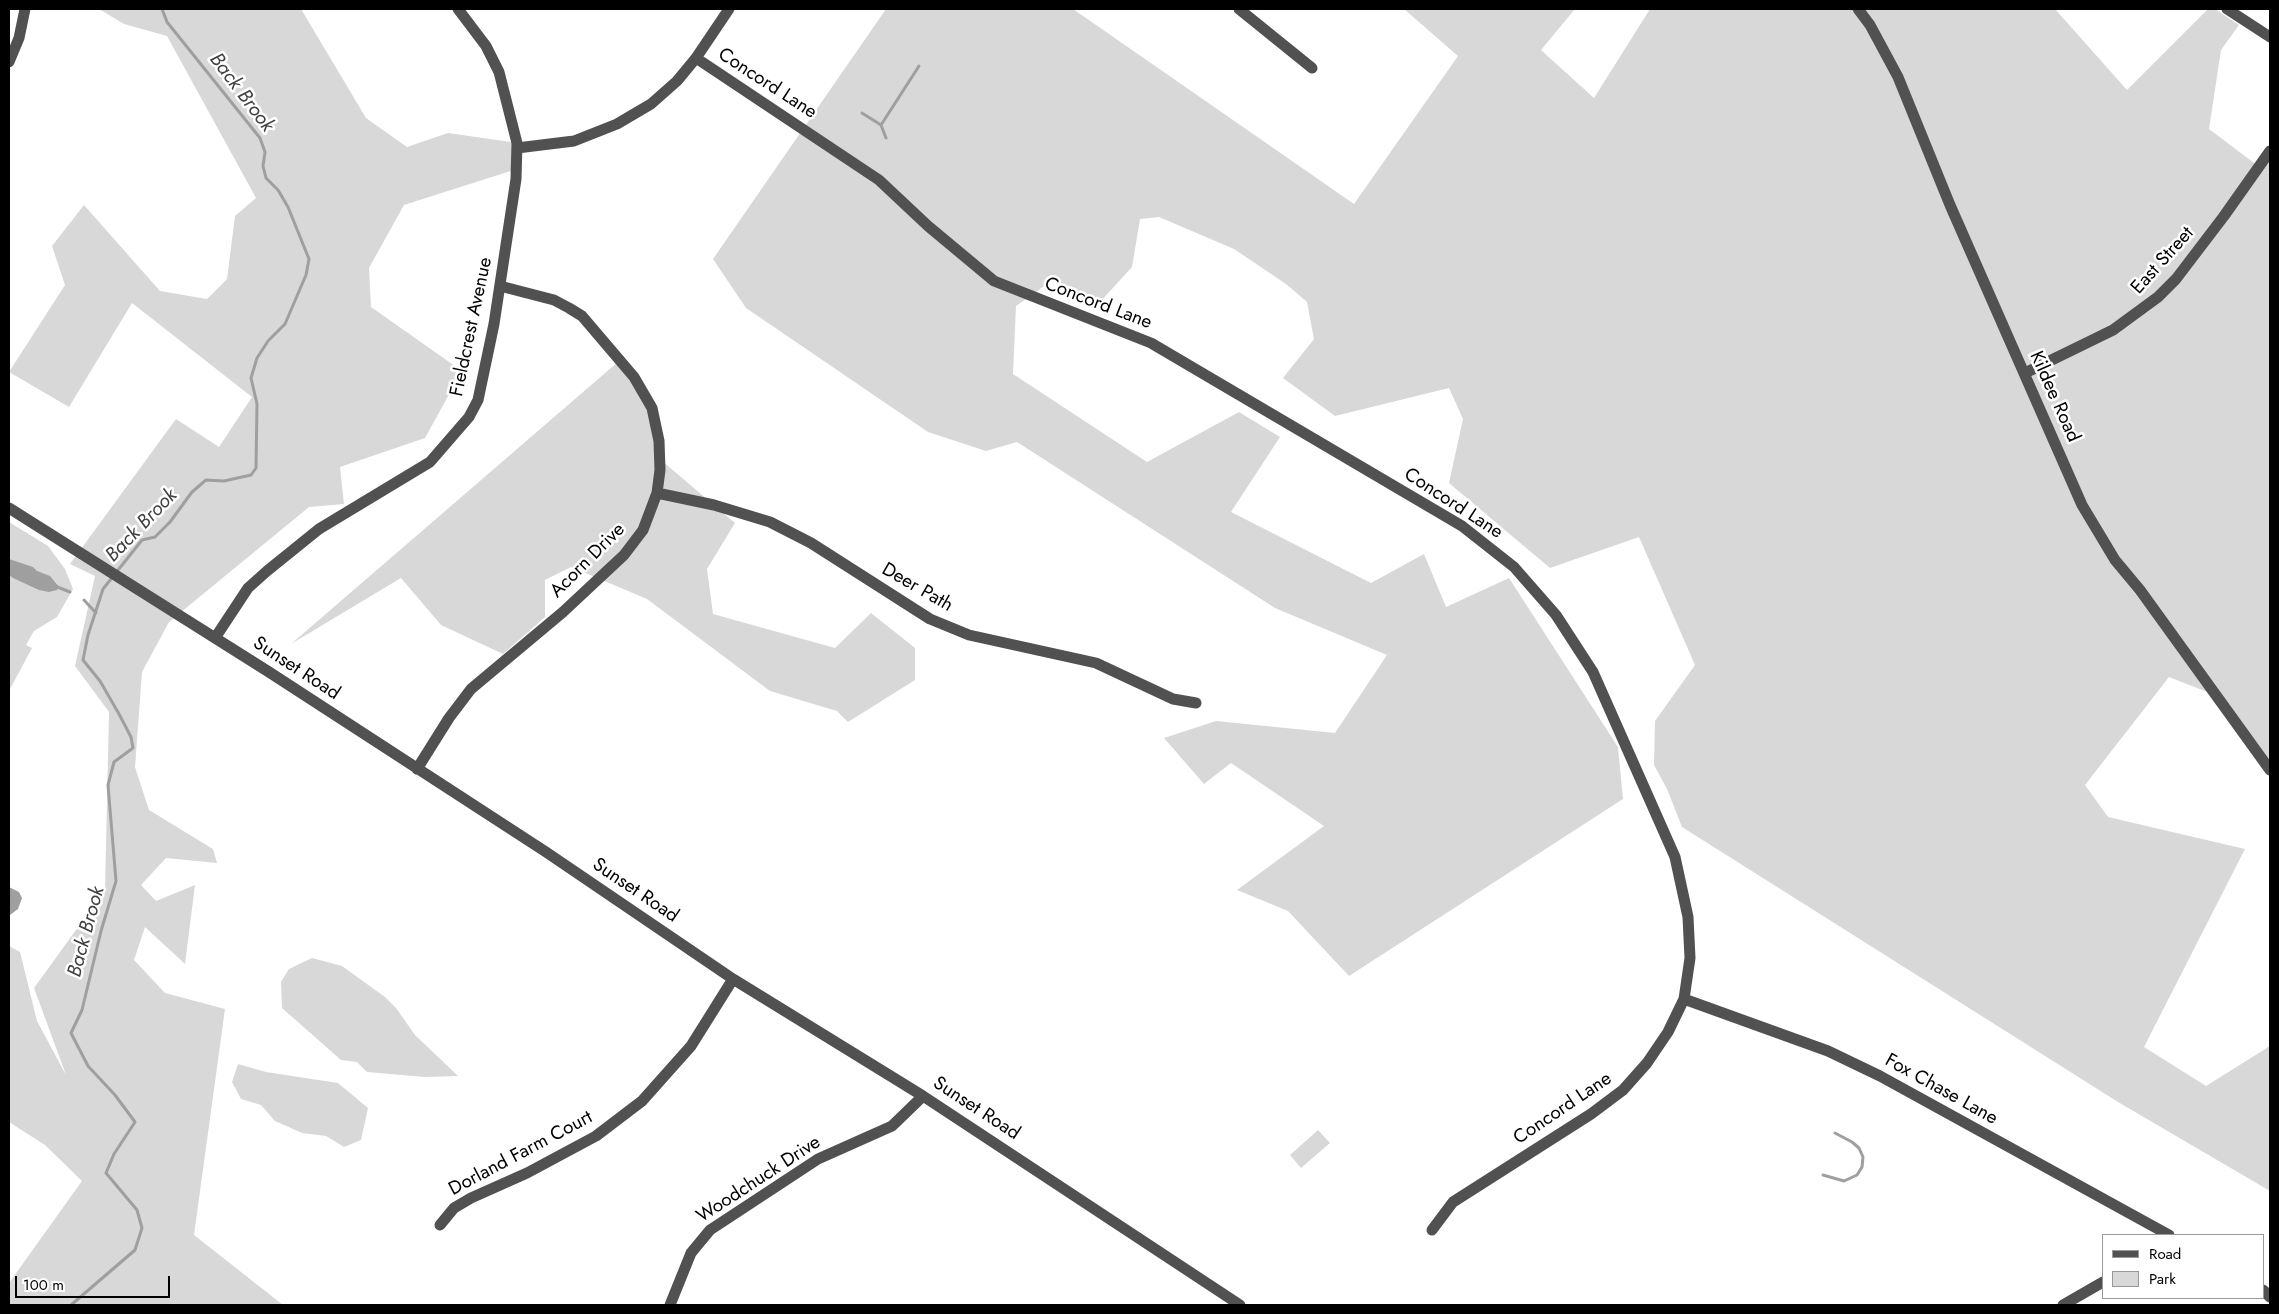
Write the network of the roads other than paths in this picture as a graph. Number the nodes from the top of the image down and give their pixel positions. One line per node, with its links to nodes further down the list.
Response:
1 (25, 9): 9 (street)
2 (458, 9): 11 (street, Fieldcrest Avenue)
3 (729, 9): 8 (street)
4 (1238, 9): 10 (street)
5 (1858, 9): 14 (street, Kildee Road)
6 (2227, 9): 7 (street)
7 (2270, 37)
8 (696, 58): 11 (street); 22 (street, Concord Lane)
9 (9, 62)
10 (1312, 68)
11 (517, 148): 13 (street, Fieldcrest Avenue)
12 (2270, 151): 14 (street, East Street)
13 (500, 286): 15 (street, Acorn Drive); 17 (street, Fieldcrest Avenue)
14 (2024, 373): 20 (street, Kildee Road)
15 (657, 493): 18 (street, Deer Path); 19 (street, Acorn Drive)
16 (9, 508): 17 (street, Sunset Road)
17 (215, 638): 19 (street, Sunset Road)
18 (1196, 703)
19 (417, 769): 21 (street, Sunset Road)
20 (2270, 770)
21 (734, 979): 23 (street, Sunset Road); 24 (street, Dorland Farm Court)
22 (1684, 999): 25 (street, Concord Lane); 26 (street, Fox Chase Lane)
23 (923, 1096): 28 (street, Woodchuck Drive); 29 (street, Sunset Road)
24 (440, 1225)
25 (1432, 1230)
26 (2168, 1234)
27 (2102, 1283): 30 (street)
28 (670, 1305)
29 (1240, 1305)
30 (2063, 1305)

